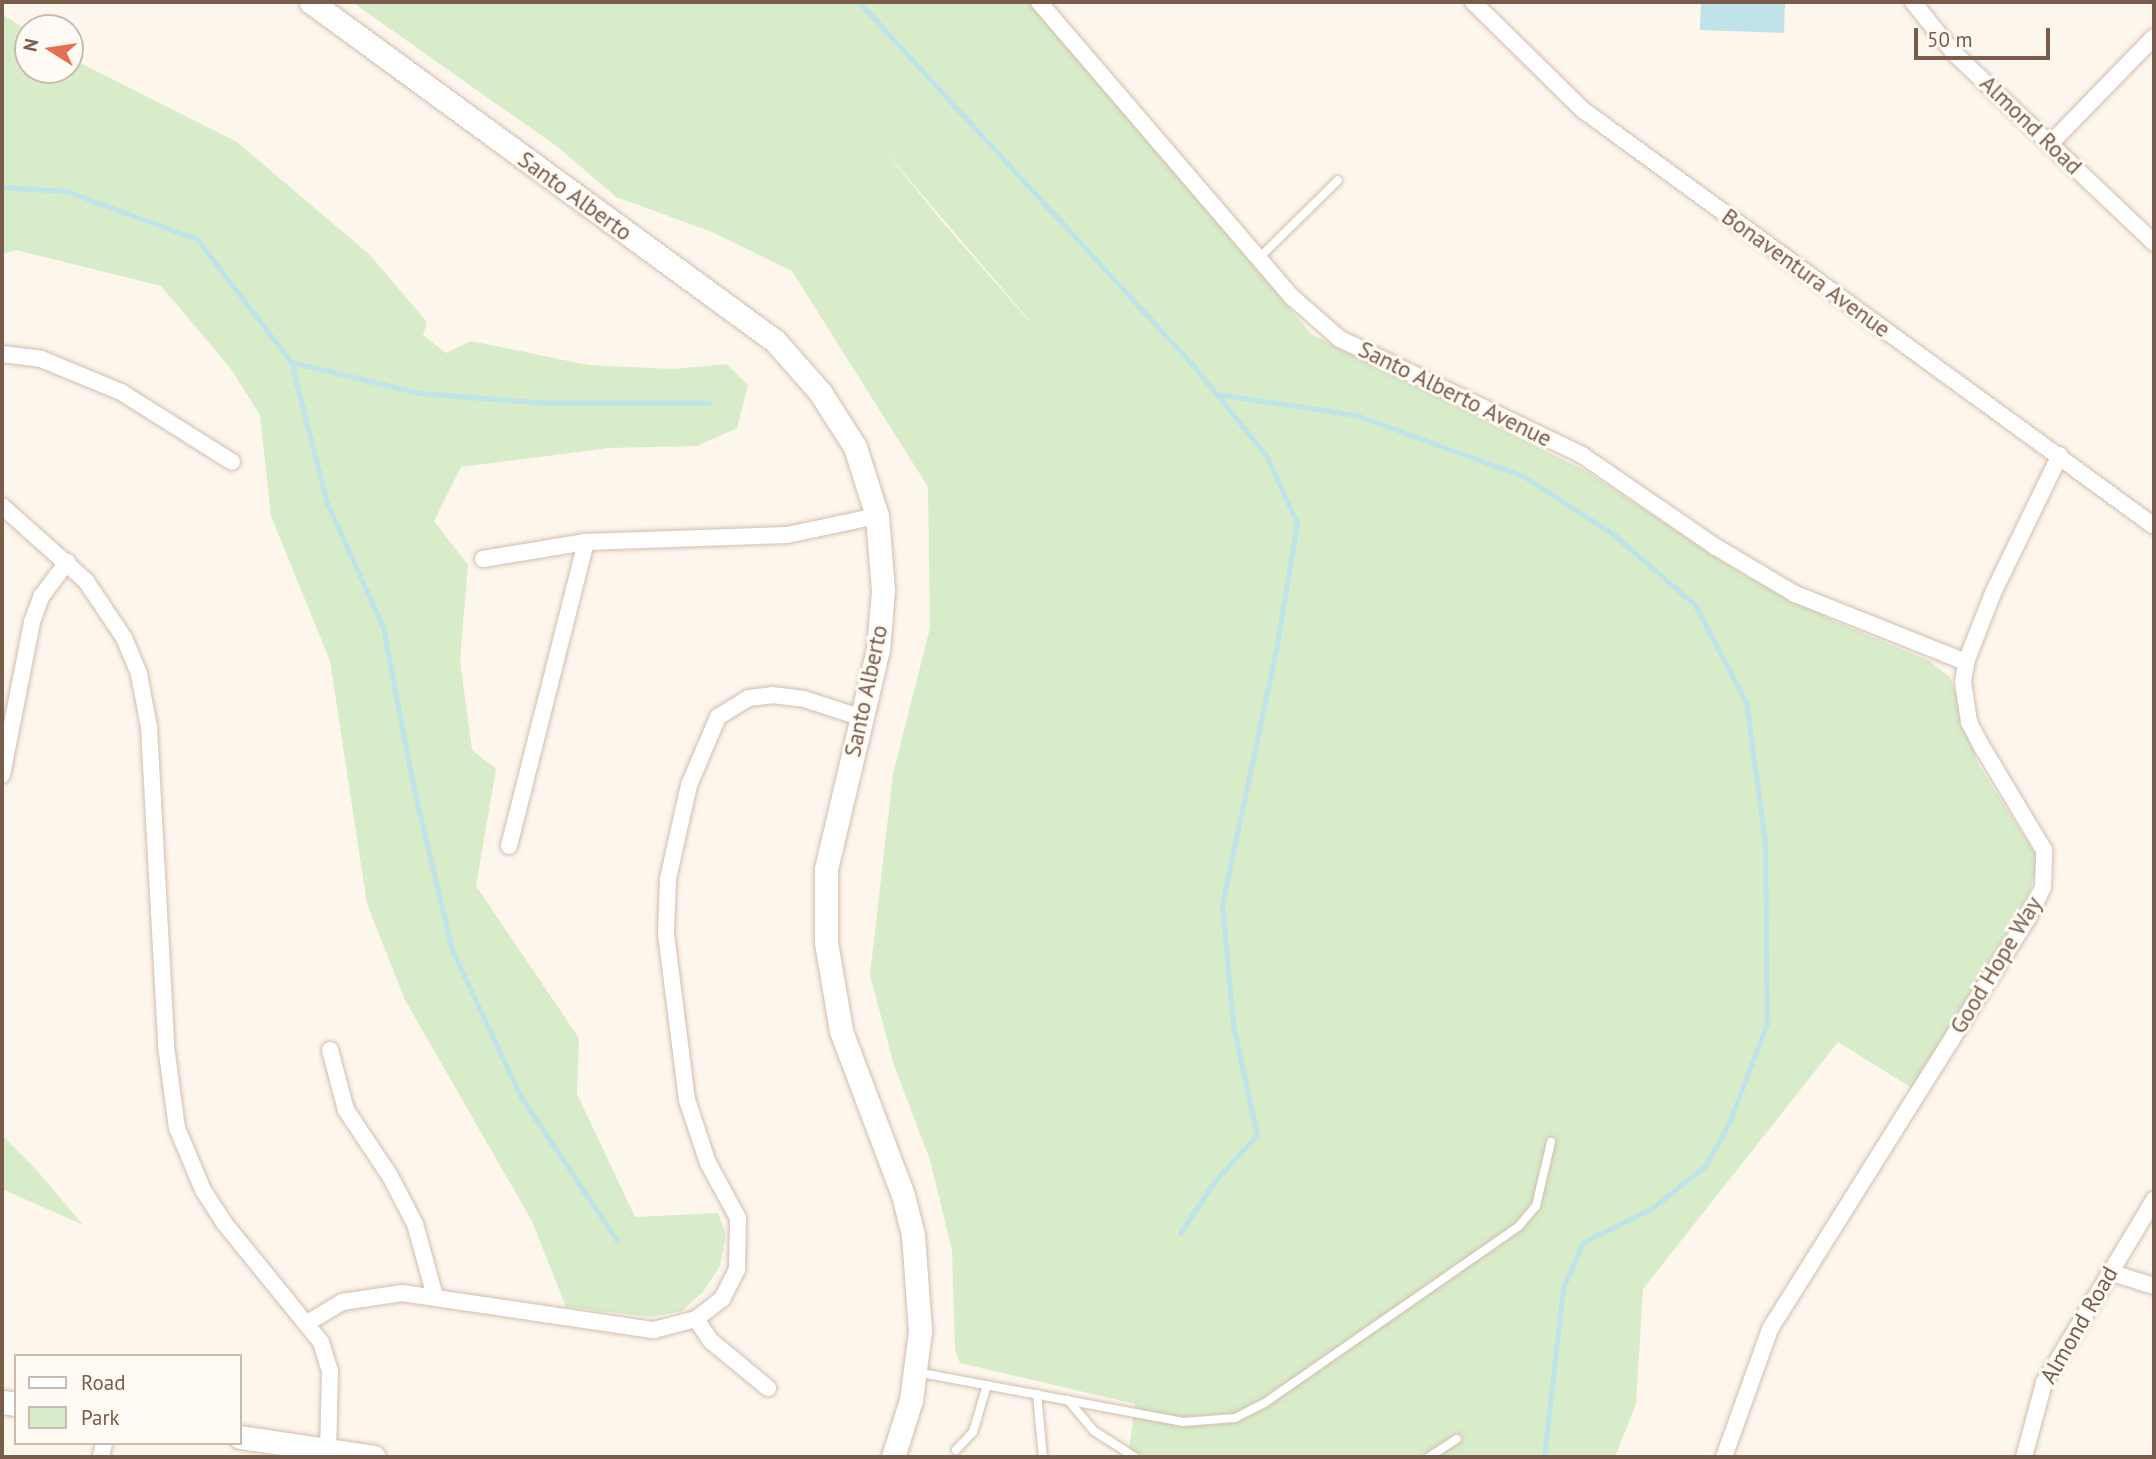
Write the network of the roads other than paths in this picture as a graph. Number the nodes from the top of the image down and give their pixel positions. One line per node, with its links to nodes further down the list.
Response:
1 (311, 2): 14 (street, Santo Alberto)
2 (1039, 2): 9 (street, Santo Alberto Avenue)
3 (1473, 2): 11 (street, Bonaventura Avenue)
4 (1913, 2): 6 (street, Almond Road)
5 (2154, 37): 6 (street)
6 (2050, 144): 8 (street, Almond Road)
7 (1338, 180): 9 (lane)
8 (2154, 243)
9 (1258, 258): 19 (street, Santo Alberto Avenue)
10 (2, 355): 12 (street)
11 (2060, 455): 15 (street, Bonaventura Avenue); 19 (street, Good Hope Way)
12 (232, 462)
13 (2, 506): 18 (street)
14 (877, 516): 16 (street); 20 (street, Santo Alberto)
15 (2154, 526)
16 (586, 542): 17 (street); 22 (street)
17 (482, 559)
18 (67, 562): 21 (street); 30 (street)
19 (1966, 662): 45 (street, Good Hope Way)
20 (862, 718): 29 (street); 31 (street, Santo Alberto)
21 (2, 775)
22 (509, 846)
23 (330, 1051): 28 (street)
24 (1551, 1142): 35 (lane)
25 (2154, 1200): 26 (street, Almond Road)
26 (2109, 1272): 27 (street); 46 (street, Almond Road)
27 (2154, 1286)
28 (435, 1296): 29 (street); 30 (street)
29 (696, 1319): 33 (street)
30 (309, 1322): 39 (street)
31 (916, 1371): 32 (lane); 41 (street, Santo Alberto)
32 (987, 1385): 34 (lane); 38 (lane)
33 (768, 1388)
34 (1037, 1394): 35 (lane); 42 (lane)
35 (1068, 1400): 43 (lane)
36 (242, 1437): 39 (street)
37 (1457, 1439): 44 (lane)
38 (956, 1450)
39 (328, 1451): 40 (street)
40 (373, 1457)
41 (893, 1457)
42 (1043, 1457)
43 (1135, 1457)
44 (1429, 1457)
45 (1724, 1457)
46 (2024, 1457)

